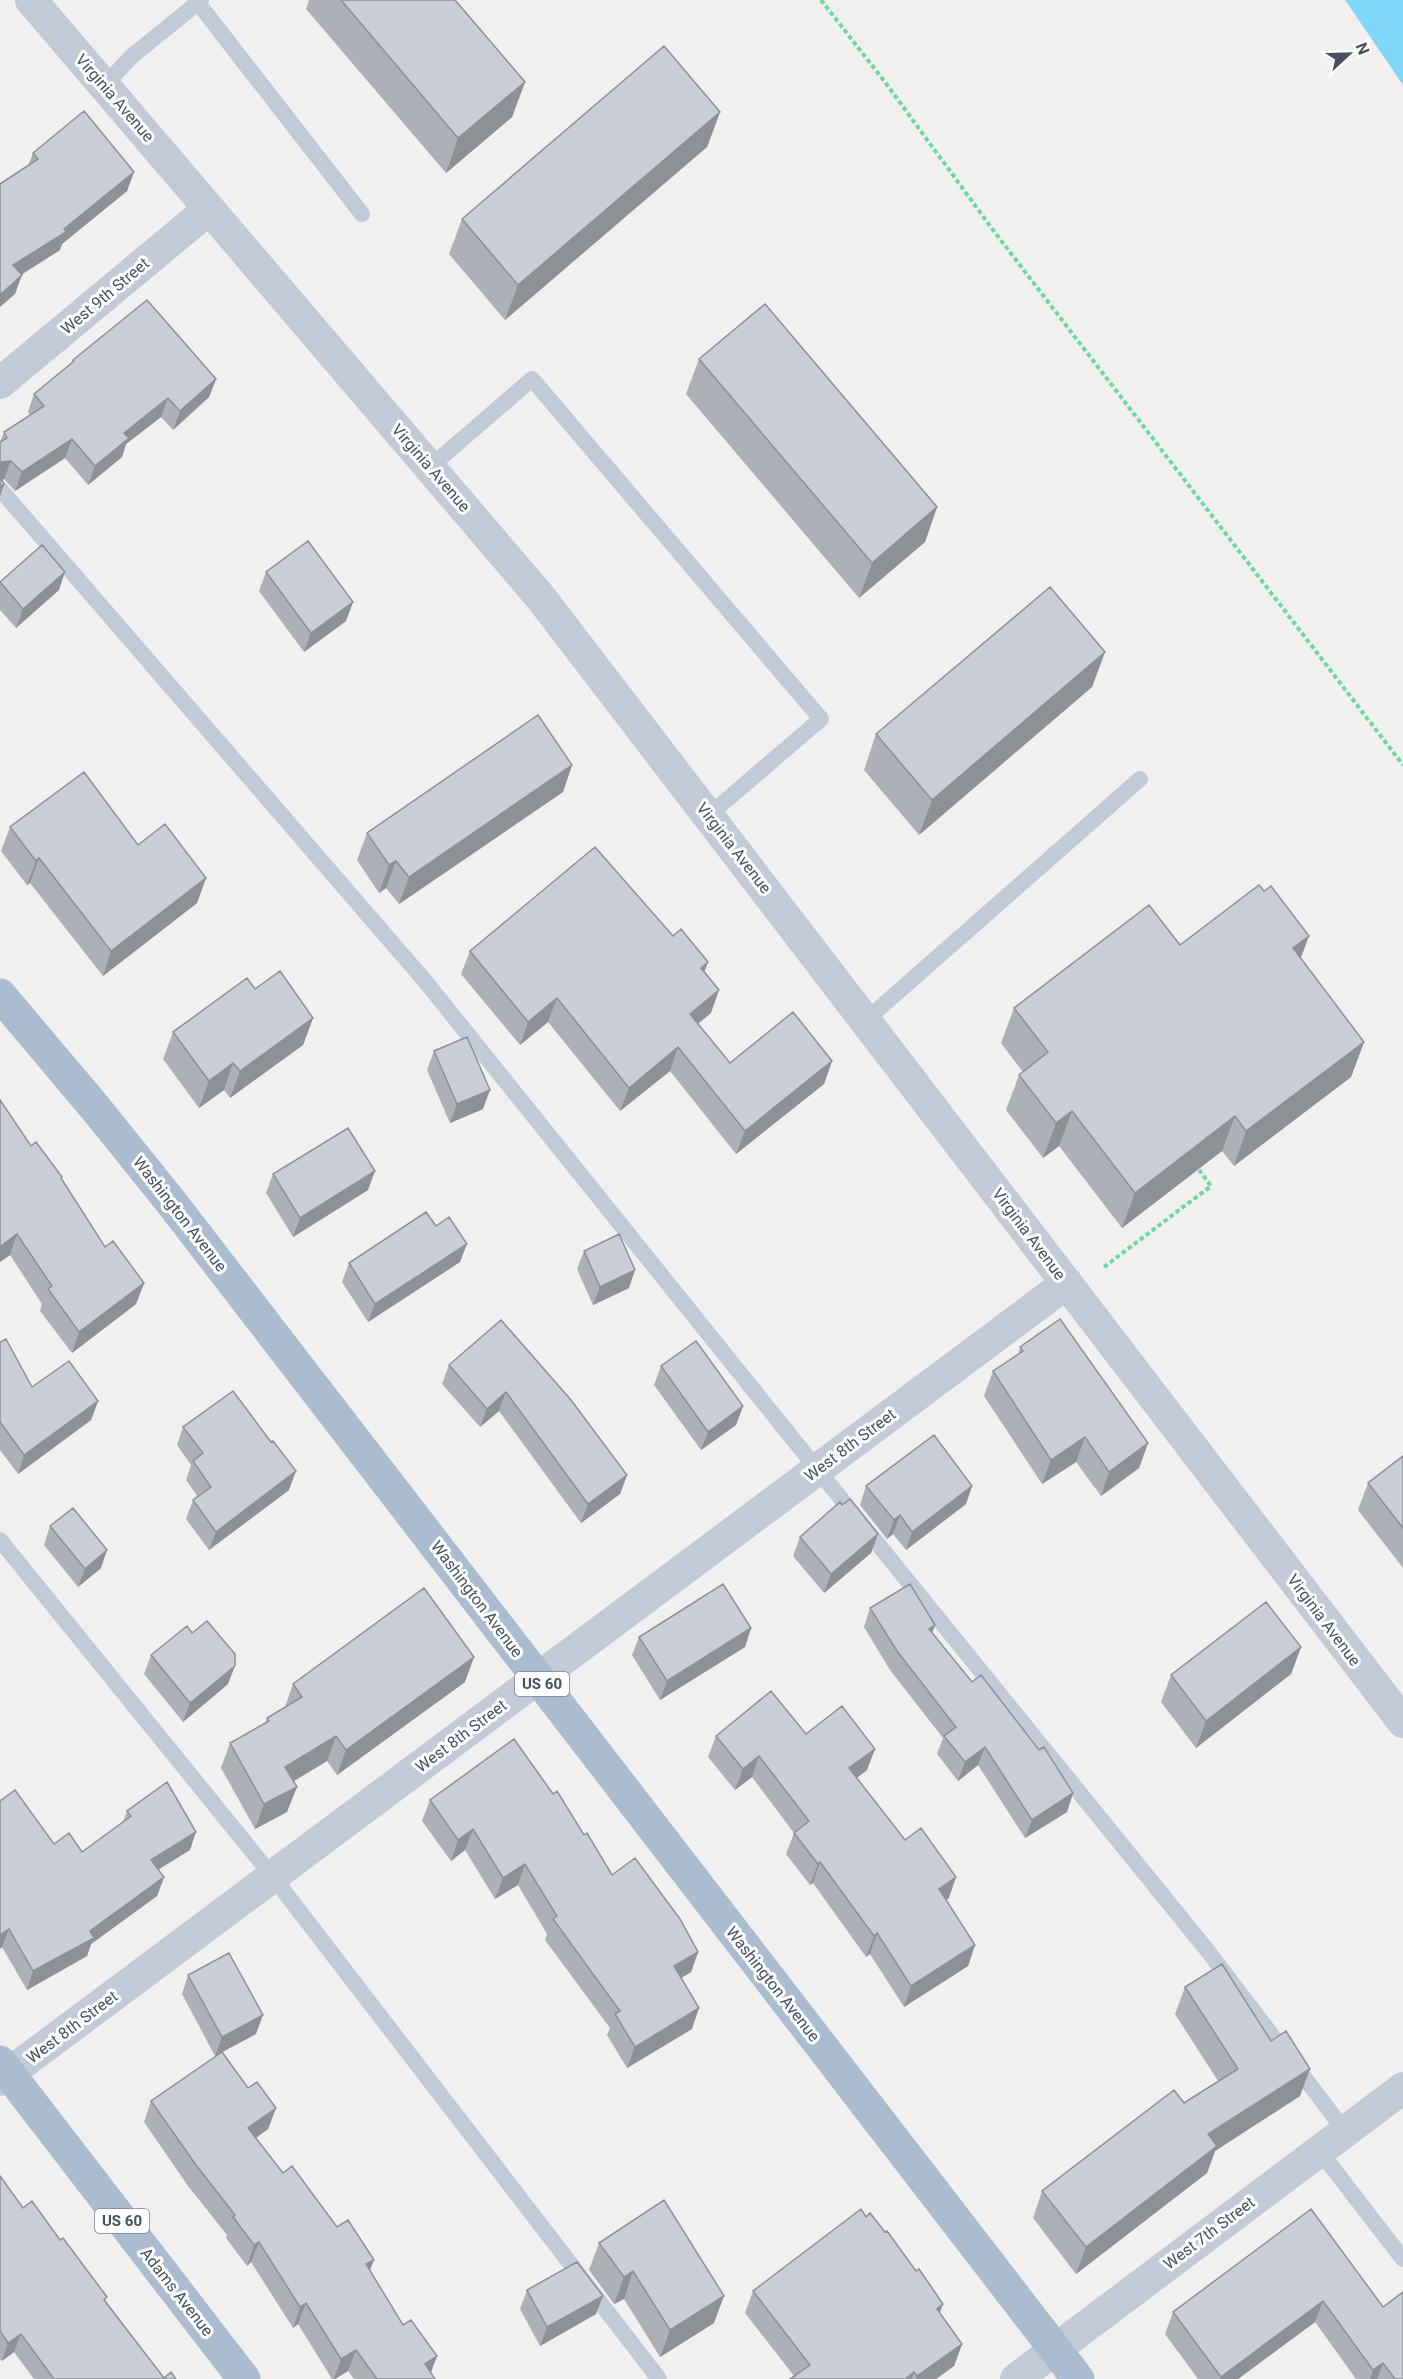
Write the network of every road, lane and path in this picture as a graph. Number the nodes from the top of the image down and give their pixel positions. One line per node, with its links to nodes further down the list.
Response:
1 (31, 0): 4 (street, Virginia Avenue)
2 (821, 0): 10 (path)
3 (199, 2): 4 (lane); 6 (lane)
4 (105, 86): 5 (street, Virginia Avenue)
5 (210, 209): 7 (street, West 9th Street); 8 (street, Virginia Avenue)
6 (362, 214)
7 (0, 383)
8 (430, 467): 12 (street, Virginia Avenue); 12 (lane)
9 (0, 489): 18 (lane)
10 (1403, 765)
11 (1140, 779): 14 (lane)
12 (709, 815): 14 (street, Virginia Avenue)
13 (0, 995): 20 (main road, Washington Avenue / US 60)
14 (866, 1020): 17 (street, Virginia Avenue)
15 (1199, 1170): 16 (path)
16 (1104, 1267)
17 (1067, 1283): 18 (street, West 8th Street); 21 (street, Virginia Avenue)
18 (817, 1469): 20 (street, West 8th Street); 25 (lane)
19 (0, 1540): 22 (lane)
20 (538, 1679): 22 (street, West 8th Street); 28 (main road, Washington Avenue / US 60)
21 (1403, 1722)
22 (273, 1877): 23 (street, West 8th Street); 30 (lane)
23 (3, 2072): 29 (main road, Adams Avenue / US 60)
24 (1403, 2088): 25 (street, West 7th Street)
25 (1345, 2131): 26 (street, West 7th Street)
26 (1319, 2150): 27 (lane); 28 (street, West 7th Street)
27 (1403, 2259)
28 (1055, 2349): 31 (street, West 7th Street); 32 (main road, Washington Avenue / US 60)
29 (244, 2379)
30 (659, 2379)
31 (1016, 2379)
32 (1078, 2379)

